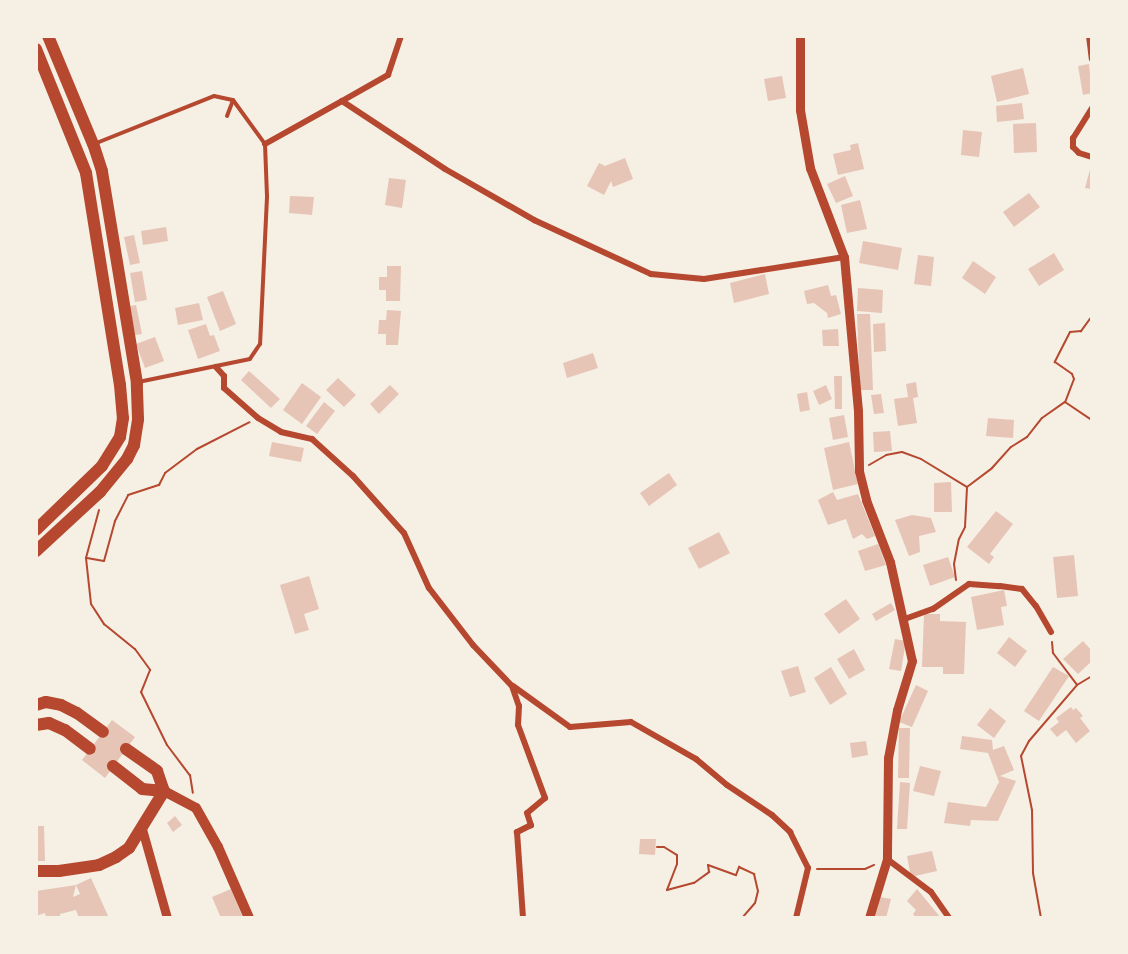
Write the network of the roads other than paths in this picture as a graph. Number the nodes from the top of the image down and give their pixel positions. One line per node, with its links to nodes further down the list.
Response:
1 (48, 36): 11 (main road)
2 (401, 36): 8 (street)
3 (800, 36): 15 (street)
4 (1089, 36): 6 (street)
5 (36, 49): 13 (main road)
6 (1092, 59)
7 (233, 100): 10 (lane); 11 (lane); 12 (lane)
8 (342, 101): 12 (street); 15 (street)
9 (1092, 108): 14 (street)
10 (227, 116)
11 (93, 144): 13 (main road); 17 (main road)
12 (265, 144): 16 (lane)
13 (78, 151): 18 (main road)
14 (1092, 158)
15 (844, 257): 21 (street)
16 (216, 367): 17 (lane); 23 (street)
17 (137, 383): 18 (main road); 20 (main road)
18 (120, 385): 19 (main road)
19 (36, 530)
20 (36, 551)
21 (901, 620): 22 (street); 32 (street)
22 (1051, 632)
23 (512, 686): 36 (street); 37 (street)
24 (36, 705): 26 (main road)
25 (36, 725): 27 (main road)
26 (103, 732)
27 (90, 749)
28 (126, 749): 30 (main road)
29 (114, 766): 30 (main road)
30 (164, 790): 31 (main road); 35 (main road)
31 (142, 829): 33 (main road); 34 (street)
32 (887, 859): 38 (street); 39 (street)
33 (36, 871)
34 (167, 918)
35 (249, 918)
36 (523, 918)
37 (796, 918)
38 (869, 918)
39 (949, 918)

